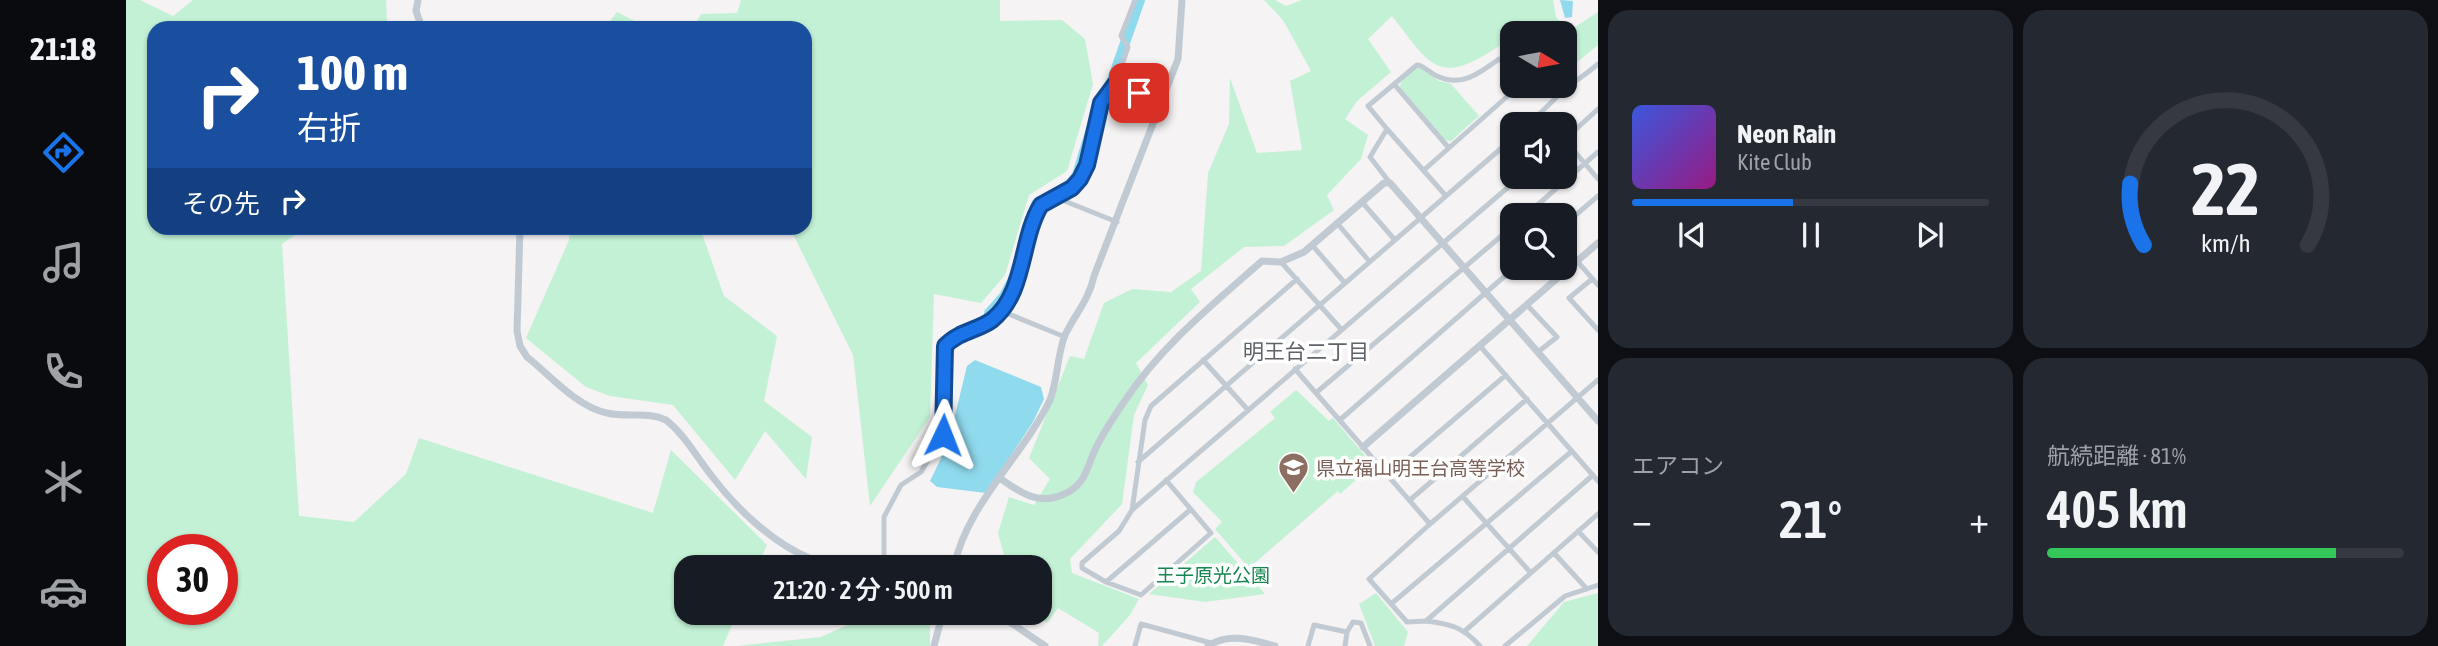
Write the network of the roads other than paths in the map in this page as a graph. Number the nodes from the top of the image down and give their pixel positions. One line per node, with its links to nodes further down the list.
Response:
1 (418, 0): 4 (street)
2 (1135, 0): 8 (street)
3 (1182, 0): 12 (street)
4 (418, 21)
5 (1500, 60): 9 (street)
6 (1598, 64): 7 (street)
7 (1577, 80)
8 (1116, 83): 12 (street); 28 (street)
9 (1394, 84): 16 (street); 17 (street)
10 (1505, 98): 17 (street)
11 (1556, 98): 14 (street)
12 (1163, 102): 33 (street)
13 (1598, 109): 15 (street)
14 (1543, 112)
15 (1577, 128)
16 (1387, 129): 22 (street); 24 (street)
17 (1448, 147): 22 (street)
18 (1500, 150): 26 (street)
19 (1598, 152): 21 (street)
20 (1577, 154): 21 (street)
21 (1585, 164): 23 (street); 30 (street)
22 (1424, 170): 26 (street)
23 (1598, 179)
24 (1390, 183): 29 (street); 32 (street)
25 (1506, 189): 38 (street)
26 (1446, 197): 32 (street)
27 (1598, 197): 31 (street)
28 (1057, 198): 33 (street); 54 (street)
29 (1362, 202): 34 (street); 37 (street)
30 (1539, 203)
31 (1577, 214)
32 (1420, 218): 37 (street); 38 (street)
33 (1117, 222): 58 (street)
34 (1337, 223): 40 (street); 41 (street)
35 (520, 235): 92 (street)
36 (1500, 238): 44 (street)
37 (1394, 239): 41 (street)
38 (1441, 243): 44 (street); 56 (street)
39 (1598, 243): 42 (street)
40 (1312, 246): 43 (street); 49 (street)
41 (1368, 261): 49 (street)
42 (1577, 261): 46 (street)
43 (1281, 262): 45 (street); 78 (street)
44 (1463, 270): 51 (street); 66 (street)
45 (1297, 279): 52 (street); 61 (street)
46 (1592, 279): 50 (street); 57 (street)
47 (1500, 280): 51 (street)
48 (1555, 280): 53 (street)
49 (1344, 282): 52 (street)
50 (1598, 285)
51 (1484, 293): 55 (street); 70 (street)
52 (1320, 305): 56 (street); 65 (street)
53 (1527, 305): 55 (street); 60 (street)
54 (999, 310): 58 (street); 93 (street)
55 (1510, 320): 59 (street); 60 (street)
56 (1341, 329): 62 (street)
57 (1598, 330)
58 (1065, 337): 78 (street)
59 (1480, 345): 63 (street); 73 (street)
60 (1538, 352): 67 (street)
61 (1203, 360): 65 (street); 75 (street)
62 (1295, 369): 66 (street); 69 (street)
63 (1506, 375): 68 (street); 76 (street)
64 (1598, 380): 67 (street)
65 (1224, 385): 69 (street); 75 (street)
66 (1317, 392): 70 (street)
67 (1577, 398): 71 (street); 72 (street)
68 (1527, 399): 72 (street); 82 (street)
69 (1248, 410): 79 (street)
70 (1340, 419): 73 (street)
71 (1598, 421)
72 (1549, 424): 74 (street); 81 (street)
73 (1363, 447): 76 (street)
74 (1572, 451): 77 (street); 86 (street)
75 (1138, 462): 83 (street)
76 (1389, 475): 82 (street)
77 (1593, 475): 80 (street); 89 (street)
78 (1001, 479): 94 (street)
79 (1166, 480): 83 (street); 84 (street)
80 (1598, 481)
81 (1464, 498): 86 (street); 87 (street)
82 (1410, 500): 87 (street)
83 (1132, 510): 96 (street)
84 (1190, 510): 96 (street); 96 (street)
85 (1598, 513): 88 (street)
86 (1485, 522): 89 (street); 99 (street)
87 (1430, 524): 99 (street)
88 (1578, 531): 90 (street); 91 (street)
89 (1508, 547): 95 (street); 100 (street)
90 (1554, 552): 95 (street); 98 (street)
91 (1598, 552)
92 (804, 555)
93 (884, 555)
94 (958, 555)
95 (1530, 572): 103 (street)
96 (1106, 582)
97 (1598, 585): 98 (street)
98 (1587, 589): 115 (street)
99 (1391, 604): 100 (street)
100 (1426, 621): 103 (street)
101 (940, 625): 107 (street)
102 (1014, 625): 108 (street)
103 (1466, 630): 114 (street)
104 (1347, 632): 111 (street); 112 (street); 113 (street)
105 (1242, 642): 106 (street); 110 (street)
106 (1210, 645): 109 (street)
107 (934, 646)
108 (1045, 646)
109 (1135, 646)
110 (1275, 646)
111 (1308, 646)
112 (1345, 646)
113 (1370, 646)
114 (1480, 646)
115 (1505, 646)

